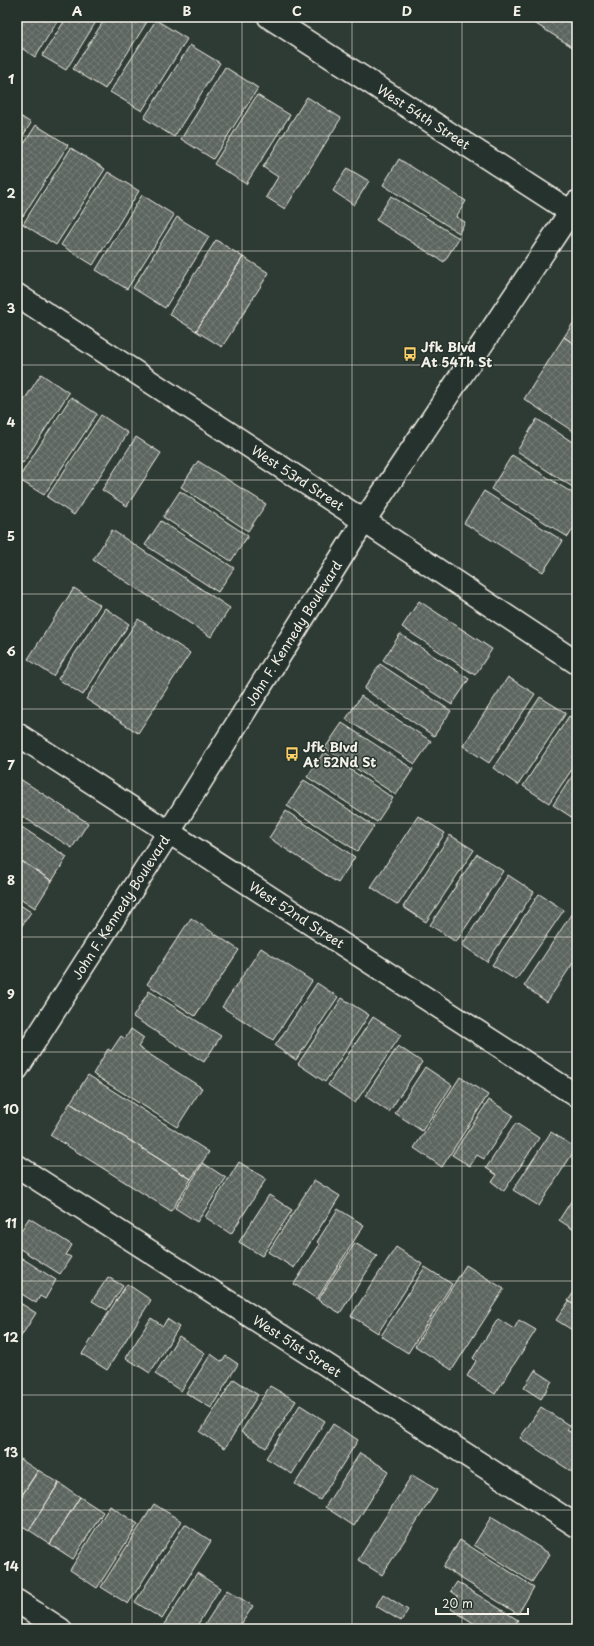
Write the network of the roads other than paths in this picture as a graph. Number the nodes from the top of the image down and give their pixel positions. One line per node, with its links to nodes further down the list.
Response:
1 (269, 17): 2 (street, West 54th Street)
2 (575, 210): 4 (street, John F. Kennedy Boulevard)
3 (17, 295): 4 (street, West 53rd Street)
4 (364, 521): 5 (street, West 53rd Street); 7 (street, John F. Kennedy Boulevard)
5 (577, 663)
6 (17, 734): 7 (street, West 52nd Street)
7 (169, 832): 8 (street, John F. Kennedy Boulevard); 9 (street, West 52nd Street)
8 (17, 1069)
9 (577, 1096)
10 (17, 1166): 11 (street, West 51st Street)
11 (577, 1526)
12 (17, 1601): 13 (street)
13 (60, 1629)

